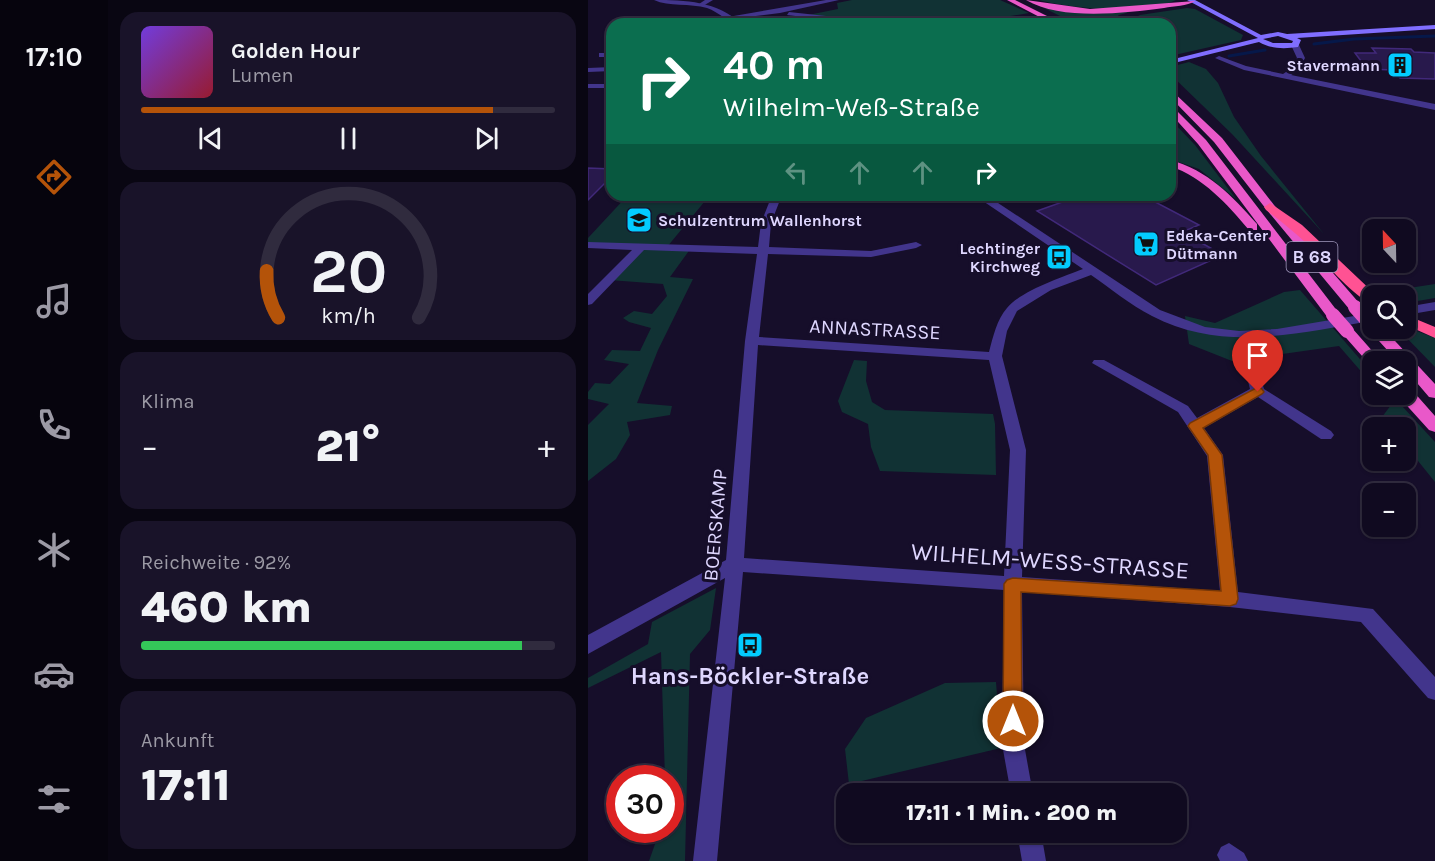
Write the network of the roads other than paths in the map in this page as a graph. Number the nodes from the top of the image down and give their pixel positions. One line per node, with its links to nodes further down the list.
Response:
1 (657, 0): 8 (street)
2 (710, 0): 8 (street)
3 (836, 0): 10 (street)
4 (1010, 0): 13 (highway)
5 (1022, 0): 14 (highway)
6 (1029, 0): 9 (highway)
7 (1193, 2): 9 (highway); 16 (main road)
8 (701, 5): 11 (street)
9 (1144, 10): 15 (highway)
10 (780, 12): 11 (street); 12 (street)
11 (731, 17)
12 (820, 18)
13 (1053, 18)
14 (1055, 18)
15 (1122, 18)
16 (1234, 22): 19 (main road); 21 (main road)
17 (1435, 27): 18 (main road)
18 (1340, 32): 20 (main road); 22 (main road)
19 (1272, 34): 20 (main road); 21 (main road)
20 (1289, 36): 22 (main road)
21 (1260, 38): 23 (main road); 27 (main road)
22 (1296, 42): 24 (main road); 28 (street)
23 (1269, 44): 24 (main road); 27 (main road)
24 (1280, 46): 28 (street)
25 (602, 55): 26 (street)
26 (606, 55)
27 (1218, 55): 29 (main road); 32 (street)
28 (1299, 55): 32 (street)
29 (1176, 61)
30 (606, 69): 31 (street)
31 (588, 70)
32 (1284, 76): 36 (street)
33 (588, 86): 34 (street)
34 (606, 86)
35 (1176, 95): 41 (highway, B 68)
36 (1435, 107)
37 (1176, 114): 50 (highway, B 68)
38 (1176, 165): 50 (highway)
39 (775, 201): 45 (street, BOERSKAMP)
40 (989, 201): 46 (street)
41 (1270, 207): 47 (highway); 52 (highway, B 68, bridge)
42 (588, 244): 44 (street)
43 (916, 245): 45 (street)
44 (641, 247): 45 (street); 48 (street)
45 (762, 250): 57 (street, BOERSKAMP)
46 (1092, 270): 53 (street); 59 (street)
47 (1362, 290)
48 (588, 301)
49 (1435, 306): 51 (street)
50 (1330, 312): 58 (highway, B 68, bridge)
51 (1416, 313)
52 (1362, 314)
53 (1362, 319)
54 (1416, 322): 55 (highway)
55 (1435, 333)
56 (1385, 339): 63 (highway, B 68)
57 (752, 341): 59 (street, ANNASTRASSE); 68 (street, BOERSKAMP)
58 (1365, 351)
59 (995, 356): 69 (street)
60 (1250, 361): 62 (street)
61 (1099, 363): 65 (street)
62 (1258, 392): 65 (street); 67 (street)
63 (1435, 393)
64 (1416, 405): 66 (highway)
65 (1195, 426): 70 (street)
66 (1435, 426)
67 (1326, 435)
68 (735, 564): 69 (street, WILHELM-WESS-STRASSE); 71 (street); 75 (street, BOERSKAMP)
69 (1013, 584): 70 (street, WILHELM-WESS-STRASSE); 73 (street)
70 (1230, 599): 72 (street, WILHELM-WESS-STRASSE)
71 (588, 645)
72 (1435, 691)
73 (1020, 783)
74 (1031, 843): 76 (street)
75 (705, 861)
76 (1034, 861)

